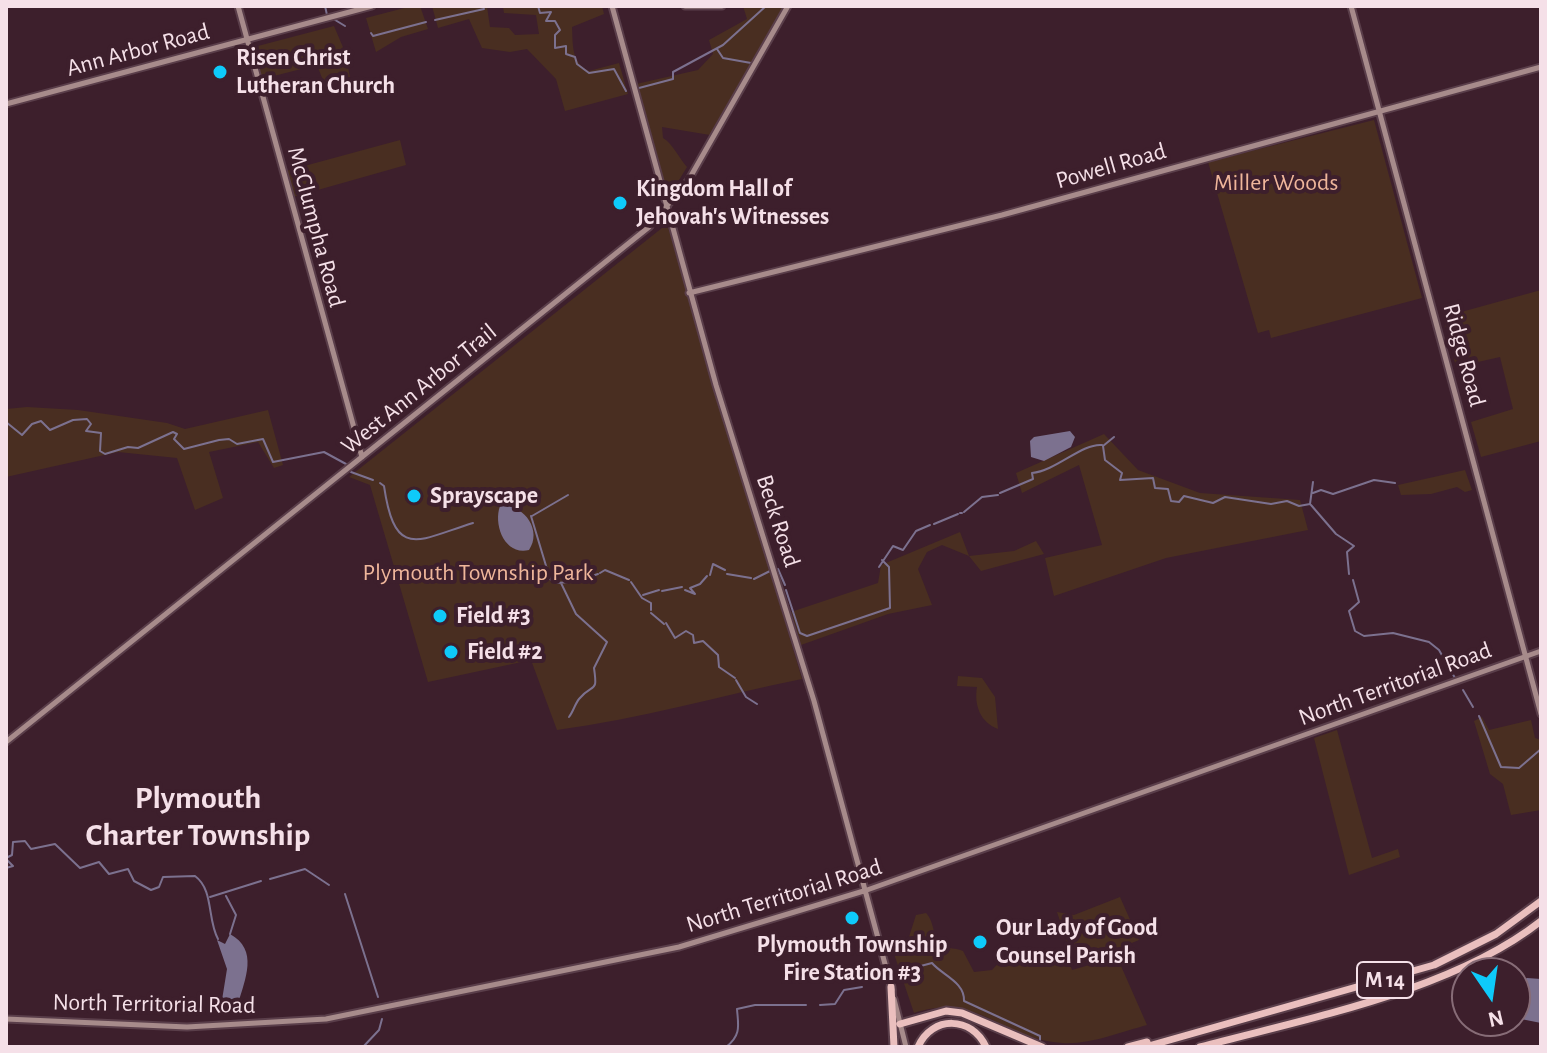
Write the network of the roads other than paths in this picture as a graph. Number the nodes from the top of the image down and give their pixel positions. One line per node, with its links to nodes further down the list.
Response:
1 (238, 6): 8 (street, McClumpha Road)
2 (372, 6): 8 (street, Ann Arbor Road)
3 (612, 6): 12 (street, Beck Road)
4 (685, 6): 5 (street)
5 (722, 6)
6 (788, 6): 12 (street, West Ann Arbor Trail)
7 (1351, 6): 11 (street, Ridge Road)
8 (247, 39): 10 (street, Ann Arbor Road); 14 (street, McClumpha Road)
9 (1541, 67): 11 (street, Powell Road)
10 (6, 104)
11 (1380, 110): 13 (street, Powell Road); 16 (street, Ridge Road)
12 (667, 209): 13 (street, Beck Road); 14 (street, West Ann Arbor Trail)
13 (689, 293): 19 (street, Beck Road)
14 (362, 457): 18 (street, West Ann Arbor Trail)
15 (1541, 651): 16 (street, North Territorial Road)
16 (1526, 656): 17 (street, Ridge Road); 19 (street, North Territorial Road)
17 (1541, 714)
18 (6, 742)
19 (867, 890): 22 (street, Beck Road); 23 (street, North Territorial Road)
20 (1541, 901): 25 (highway, M 14)
21 (1541, 921): 26 (highway, M 14)
22 (891, 987): 24 (street, Beck Road); 27 (highway)
23 (6, 1019)
24 (900, 1024): 28 (street, Beck Road); 31 (highway)
25 (1208, 1030): 32 (highway); 33 (highway, M 14)
26 (1227, 1040): 34 (highway, M 14); 35 (highway)
27 (894, 1047)
28 (906, 1047)
29 (918, 1047): 30 (highway)
30 (986, 1047)
31 (1042, 1047)
32 (1128, 1047)
33 (1145, 1047)
34 (1200, 1047)
35 (1208, 1047)

